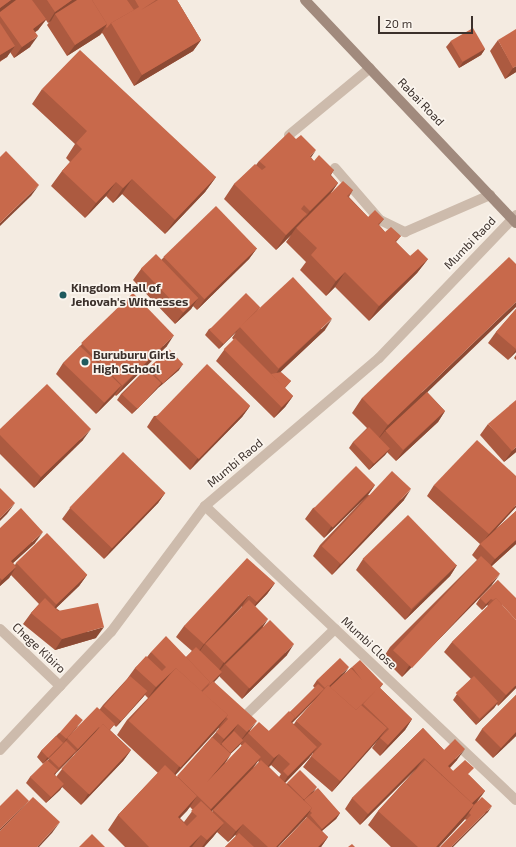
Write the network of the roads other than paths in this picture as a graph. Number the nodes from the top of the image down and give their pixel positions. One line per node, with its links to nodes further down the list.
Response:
1 (305, 0): 2 (main road, Rabai Road)
2 (370, 68): 3 (street); 5 (main road, Rabai Road)
3 (289, 135)
4 (335, 168): 5 (street)
5 (490, 195): 6 (main road, Rabai Road)
6 (514, 219): 7 (street, Mumbi Raod)
7 (205, 506): 9 (street, Mumbi Close); 10 (street, Mumbi Raod)
8 (0, 629): 10 (street, Chege Kibiro)
9 (335, 629): 11 (street); 13 (street, Mumbi Close)
10 (60, 686): 12 (street, Mumbi Raod)
11 (248, 713)
12 (0, 750)
13 (516, 800)

